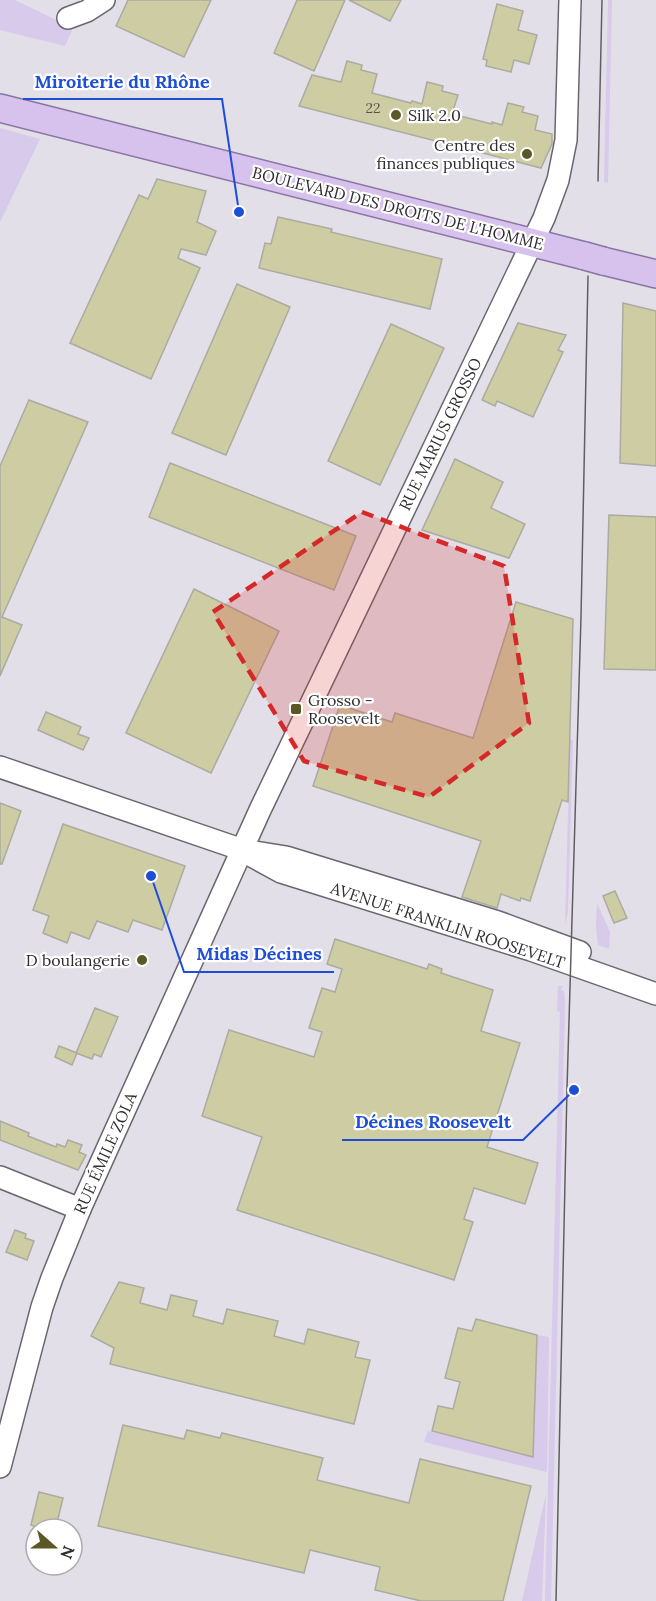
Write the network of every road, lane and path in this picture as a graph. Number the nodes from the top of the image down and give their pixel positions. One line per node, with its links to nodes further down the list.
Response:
1 (104, 0): 3 (street)
2 (570, 0): 5 (street, RUE MARIUS GROSSO)
3 (68, 18)
4 (0, 108): 5 (main road, BOULEVARD DES DROITS DE L'HOMME)
5 (533, 243): 6 (main road, BOULEVARD DES DROITS DE L'HOMME); 8 (street, RUE MARIUS GROSSO)
6 (656, 274)
7 (0, 767): 8 (street, AVENUE FRANKLIN ROOSEVELT)
8 (242, 850): 9 (street, AVENUE FRANKLIN ROOSEVELT); 13 (street, RUE ÉMILE ZOLA)
9 (533, 943): 10 (street, AVENUE FRANKLIN ROOSEVELT); 11 (street, AVENUE FRANKLIN ROOSEVELT)
10 (656, 984)
11 (656, 993)
12 (0, 1177): 13 (street)
13 (80, 1209): 14 (street, RUE ÉMILE ZOLA)
14 (0, 1467)

